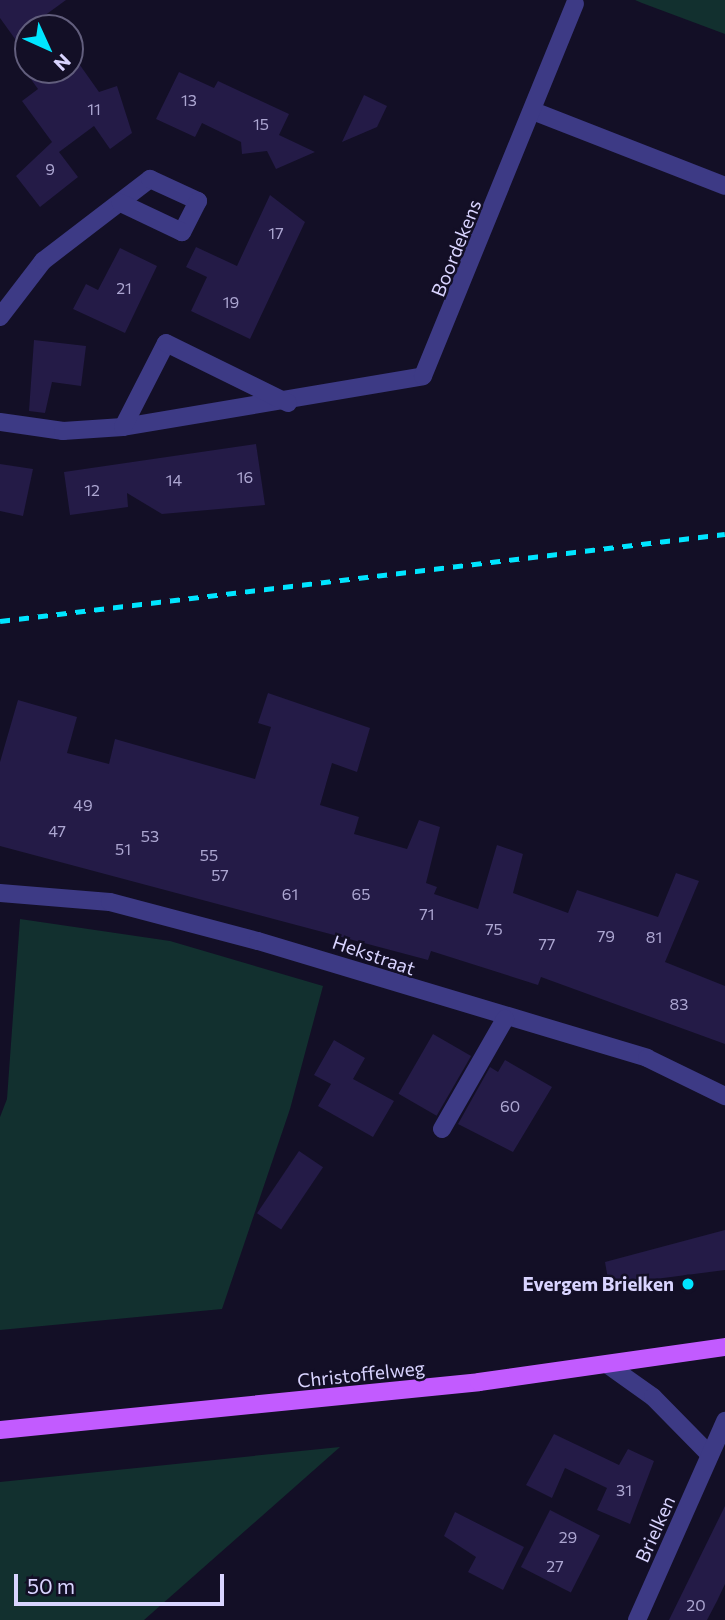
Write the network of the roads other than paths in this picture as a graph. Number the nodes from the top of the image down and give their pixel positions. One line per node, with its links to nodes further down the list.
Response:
1 (575, 4): 2 (street, Boordekens)
2 (533, 111): 3 (street); 6 (street, Boordekens)
3 (725, 186)
4 (121, 203): 5 (street)
5 (0, 317)
6 (288, 402): 8 (street, Boordekens); 8 (street)
7 (0, 422): 8 (street, Boordekens)
8 (123, 427)
9 (0, 893): 10 (street, Hekstraat)
10 (505, 1019): 11 (street, Hekstraat); 12 (street)
11 (725, 1096)
12 (442, 1129)
13 (725, 1348): 14 (main road, Christoffelweg)
14 (608, 1365): 16 (main road, Christoffelweg); 17 (street)
15 (725, 1422): 17 (street, Brielken)
16 (0, 1430)
17 (710, 1455): 18 (street, Brielken)
18 (637, 1620)

